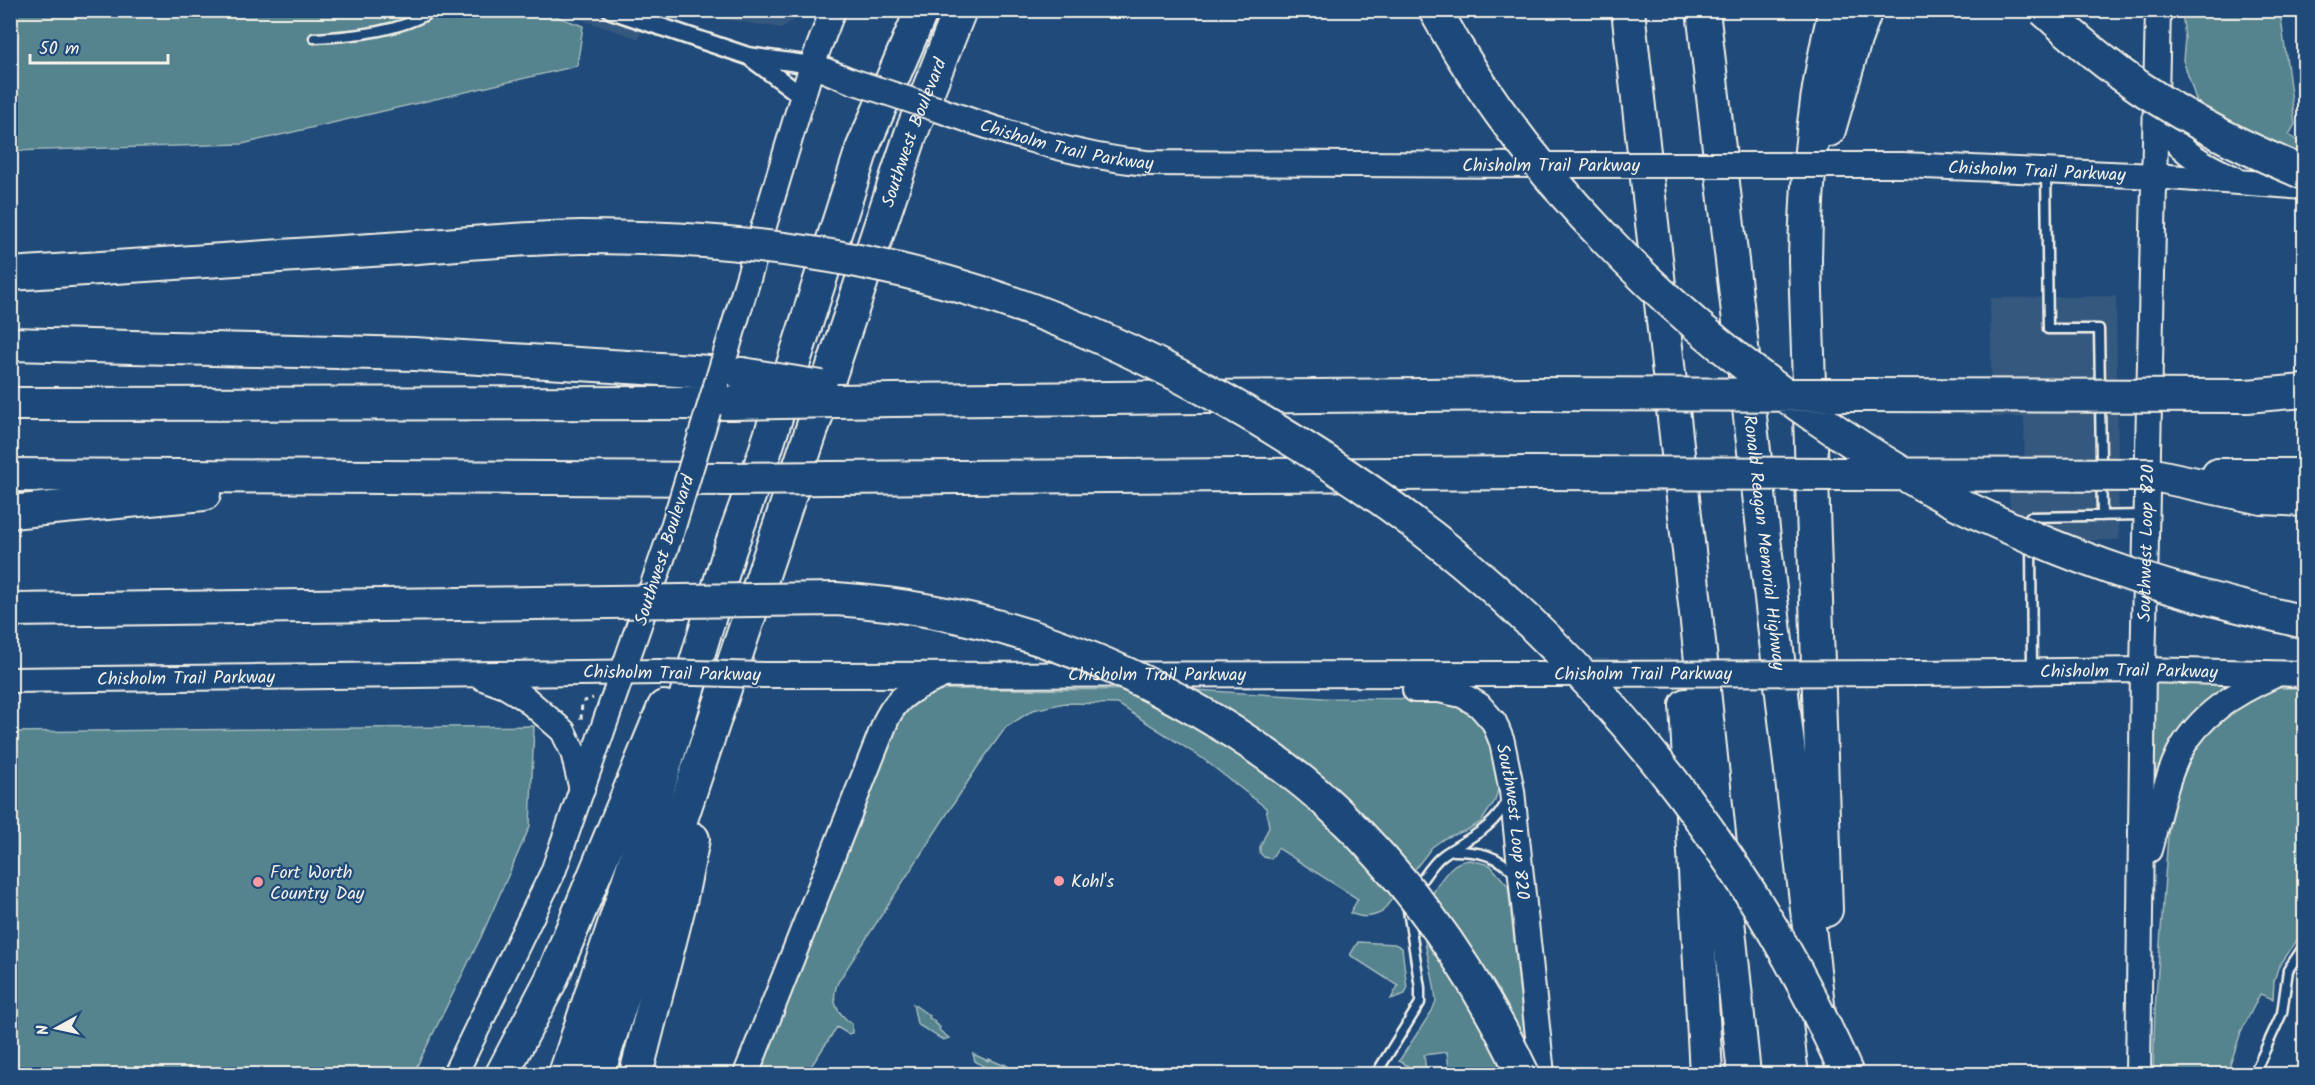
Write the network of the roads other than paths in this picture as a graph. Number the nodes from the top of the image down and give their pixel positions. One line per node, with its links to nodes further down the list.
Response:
1 (435, 10): 13 (lane)
2 (832, 10): 15 (main road, Southwest Boulevard)
3 (922, 10): 39 (highway, Southwest Boulevard)
4 (960, 10): 52 (highway, Southwest Boulevard)
5 (1435, 10): 42 (highway, bridge)
6 (1628, 10): 41 (highway)
7 (1703, 10): 70 (highway, Ronald Reagan Memorial Highway)
8 (1835, 10): 23 (highway)
9 (1866, 10): 23 (highway)
10 (2044, 10): 19 (highway, bridge)
11 (2158, 10): 17 (main road, Southwest Loop 820)
12 (613, 11): 14 (street)
13 (314, 38)
14 (748, 56): 15 (street); 16 (street)
15 (812, 65): 16 (main road, Southwest Boulevard); 18 (main road, Chisholm Trail Parkway, bridge)
16 (802, 97): 44 (main road, Southwest Boulevard, bridge)
17 (2156, 112): 20 (main road, Southwest Loop 820); 21 (main road)
18 (2046, 172): 20 (main road, Chisholm Trail Parkway); 38 (lane)
19 (2304, 173)
20 (2155, 176): 21 (main road, Chisholm Trail Parkway); 37 (main road, Southwest Loop 820)
21 (2243, 183): 22 (main road, Chisholm Trail Parkway)
22 (2304, 187)
23 (1805, 261): 71 (highway)
24 (10, 274): 72 (highway, bridge)
25 (10, 345): 26 (highway)
26 (737, 388): 28 (highway, bridge); 30 (highway)
27 (2304, 391): 28 (highway)
28 (2247, 396): 29 (highway)
29 (2304, 396)
30 (10, 404)
31 (10, 475): 33 (highway)
32 (2304, 475): 34 (highway)
33 (387, 476): 34 (highway, bridge); 36 (highway)
34 (2254, 486): 35 (highway)
35 (2304, 500)
36 (10, 512)
37 (2147, 515): 38 (lane); 43 (main road, Southwest Loop 820)
38 (2102, 516): 45 (lane)
39 (730, 549): 60 (highway); 61 (highway, Southwest Boulevard)
40 (10, 610): 66 (highway, bridge)
41 (1696, 613): 68 (highway); 69 (highway)
42 (2304, 622)
43 (2143, 670): 45 (main road, Chisholm Trail Parkway); 46 (main road, Chisholm Trail Parkway); 57 (main road, Southwest Loop 820)
44 (623, 671): 47 (main road, Chisholm Trail Parkway); 49 (main road, Chisholm Trail Parkway, bridge); 53 (main road, Southwest Boulevard)
45 (2032, 672): 50 (main road, Chisholm Trail Parkway, bridge)
46 (2280, 673): 48 (main road, Chisholm Trail Parkway); 57 (main road)
47 (469, 674): 51 (main road, Chisholm Trail Parkway); 53 (main road)
48 (2304, 674)
49 (946, 675): 50 (main road, Chisholm Trail Parkway); 64 (main road)
50 (1356, 675): 54 (main road, Southwest Loop 820)
51 (10, 680)
52 (719, 708): 62 (highway, Southwest Boulevard); 63 (highway)
53 (582, 789): 59 (main road, Southwest Boulevard)
54 (1512, 791): 55 (lane); 56 (main road, Southwest Loop 820)
55 (1450, 851): 56 (lane); 65 (lane)
56 (1523, 882): 67 (main road, Southwest Loop 820)
57 (2141, 882): 73 (main road, Southwest Loop 820)
58 (2304, 946): 74 (lane)
59 (455, 1074)
60 (502, 1074)
61 (565, 1074)
62 (598, 1074)
63 (636, 1074)
64 (746, 1074)
65 (1376, 1074)
66 (1523, 1074)
67 (1542, 1074)
68 (1706, 1074)
69 (1744, 1074)
70 (1826, 1074)
71 (1835, 1074)
72 (1847, 1074)
73 (2138, 1074)
74 (2254, 1074)

